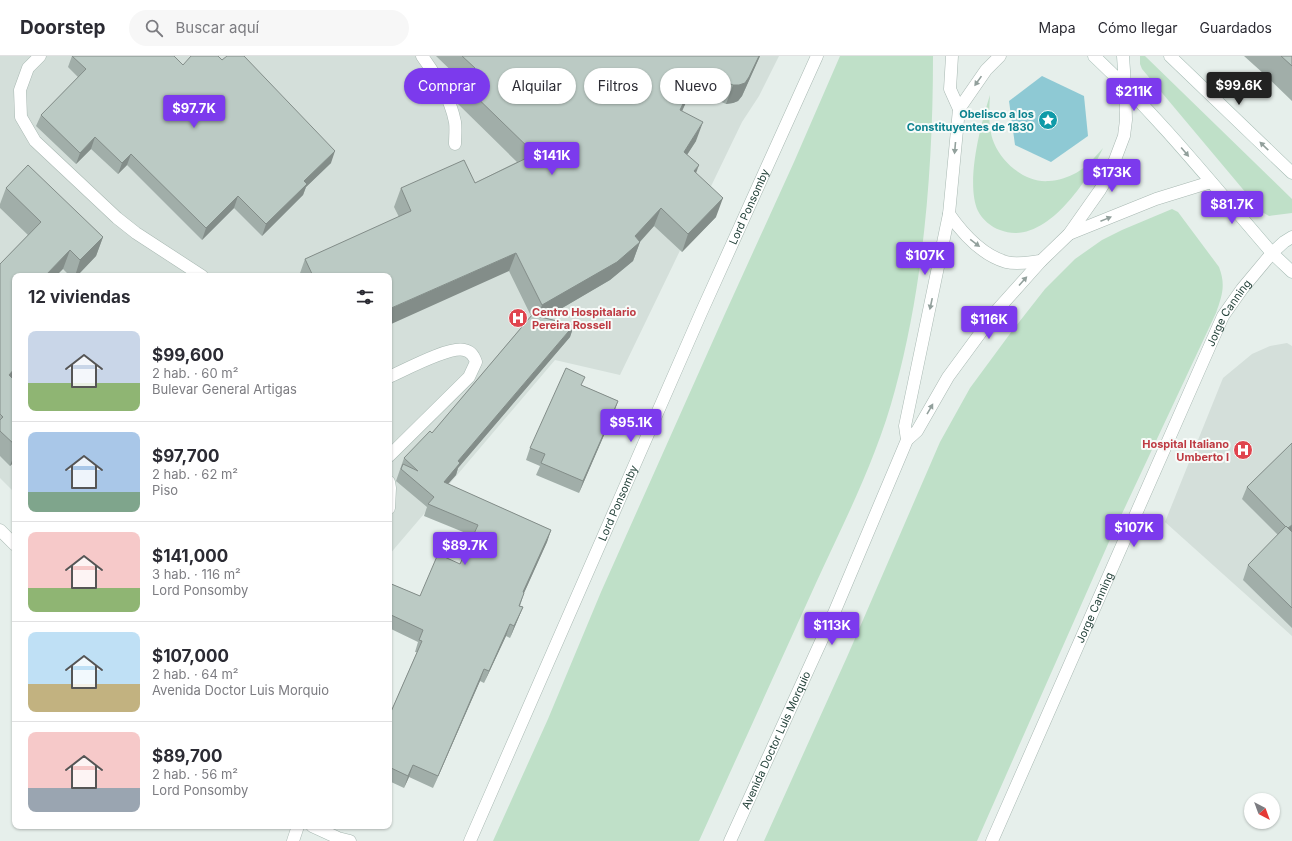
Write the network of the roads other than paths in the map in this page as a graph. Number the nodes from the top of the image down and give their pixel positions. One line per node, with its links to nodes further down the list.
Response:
1 (40, 56): 20 (street)
2 (422, 56): 11 (street)
3 (817, 56): 30 (street, Lord Ponsomby)
4 (952, 56): 10 (street, Avenida Doctor Luis Morquio)
5 (1000, 56): 10 (street, Avenida Doctor Luis Morquio, one-way to 10)
6 (1094, 56): 9 (street)
7 (1123, 56): 9 (street, Avenida Doctor Luis Morquio)
8 (1170, 56): 12 (street, one-way to 8)
9 (1126, 85): 13 (street, one-way to 13); 15 (street, Avenida Doctor Luis Morquio)
10 (959, 109): 14 (street, Avenida Doctor Luis Morquio, one-way to 14)
11 (455, 144)
12 (1292, 172)
13 (1211, 182): 15 (street, Avenida Doctor Luis Morquio, one-way to 13); 17 (street)
14 (949, 214): 18 (street, one-way to 18); 22 (street, Avenida Doctor Luis Morquio, one-way to 22)
15 (1069, 234): 18 (street, Avenida Doctor Luis Morquio)
16 (1292, 237): 17 (street, Jorge Canning)
17 (1272, 253): 19 (street); 32 (street, Jorge Canning)
18 (1041, 261): 22 (street, Avenida Doctor Luis Morquio, one-way to 18)
19 (1292, 272)
20 (197, 273)
21 (392, 376): 23 (street)
22 (907, 440): 31 (street, Avenida Doctor Luis Morquio)
23 (392, 453)
24 (0, 530): 25 (street)
25 (12, 541)
26 (297, 829): 28 (street)
27 (318, 829): 29 (street)
28 (293, 841)
29 (350, 841)
30 (470, 841)
31 (730, 841)
32 (992, 841)

